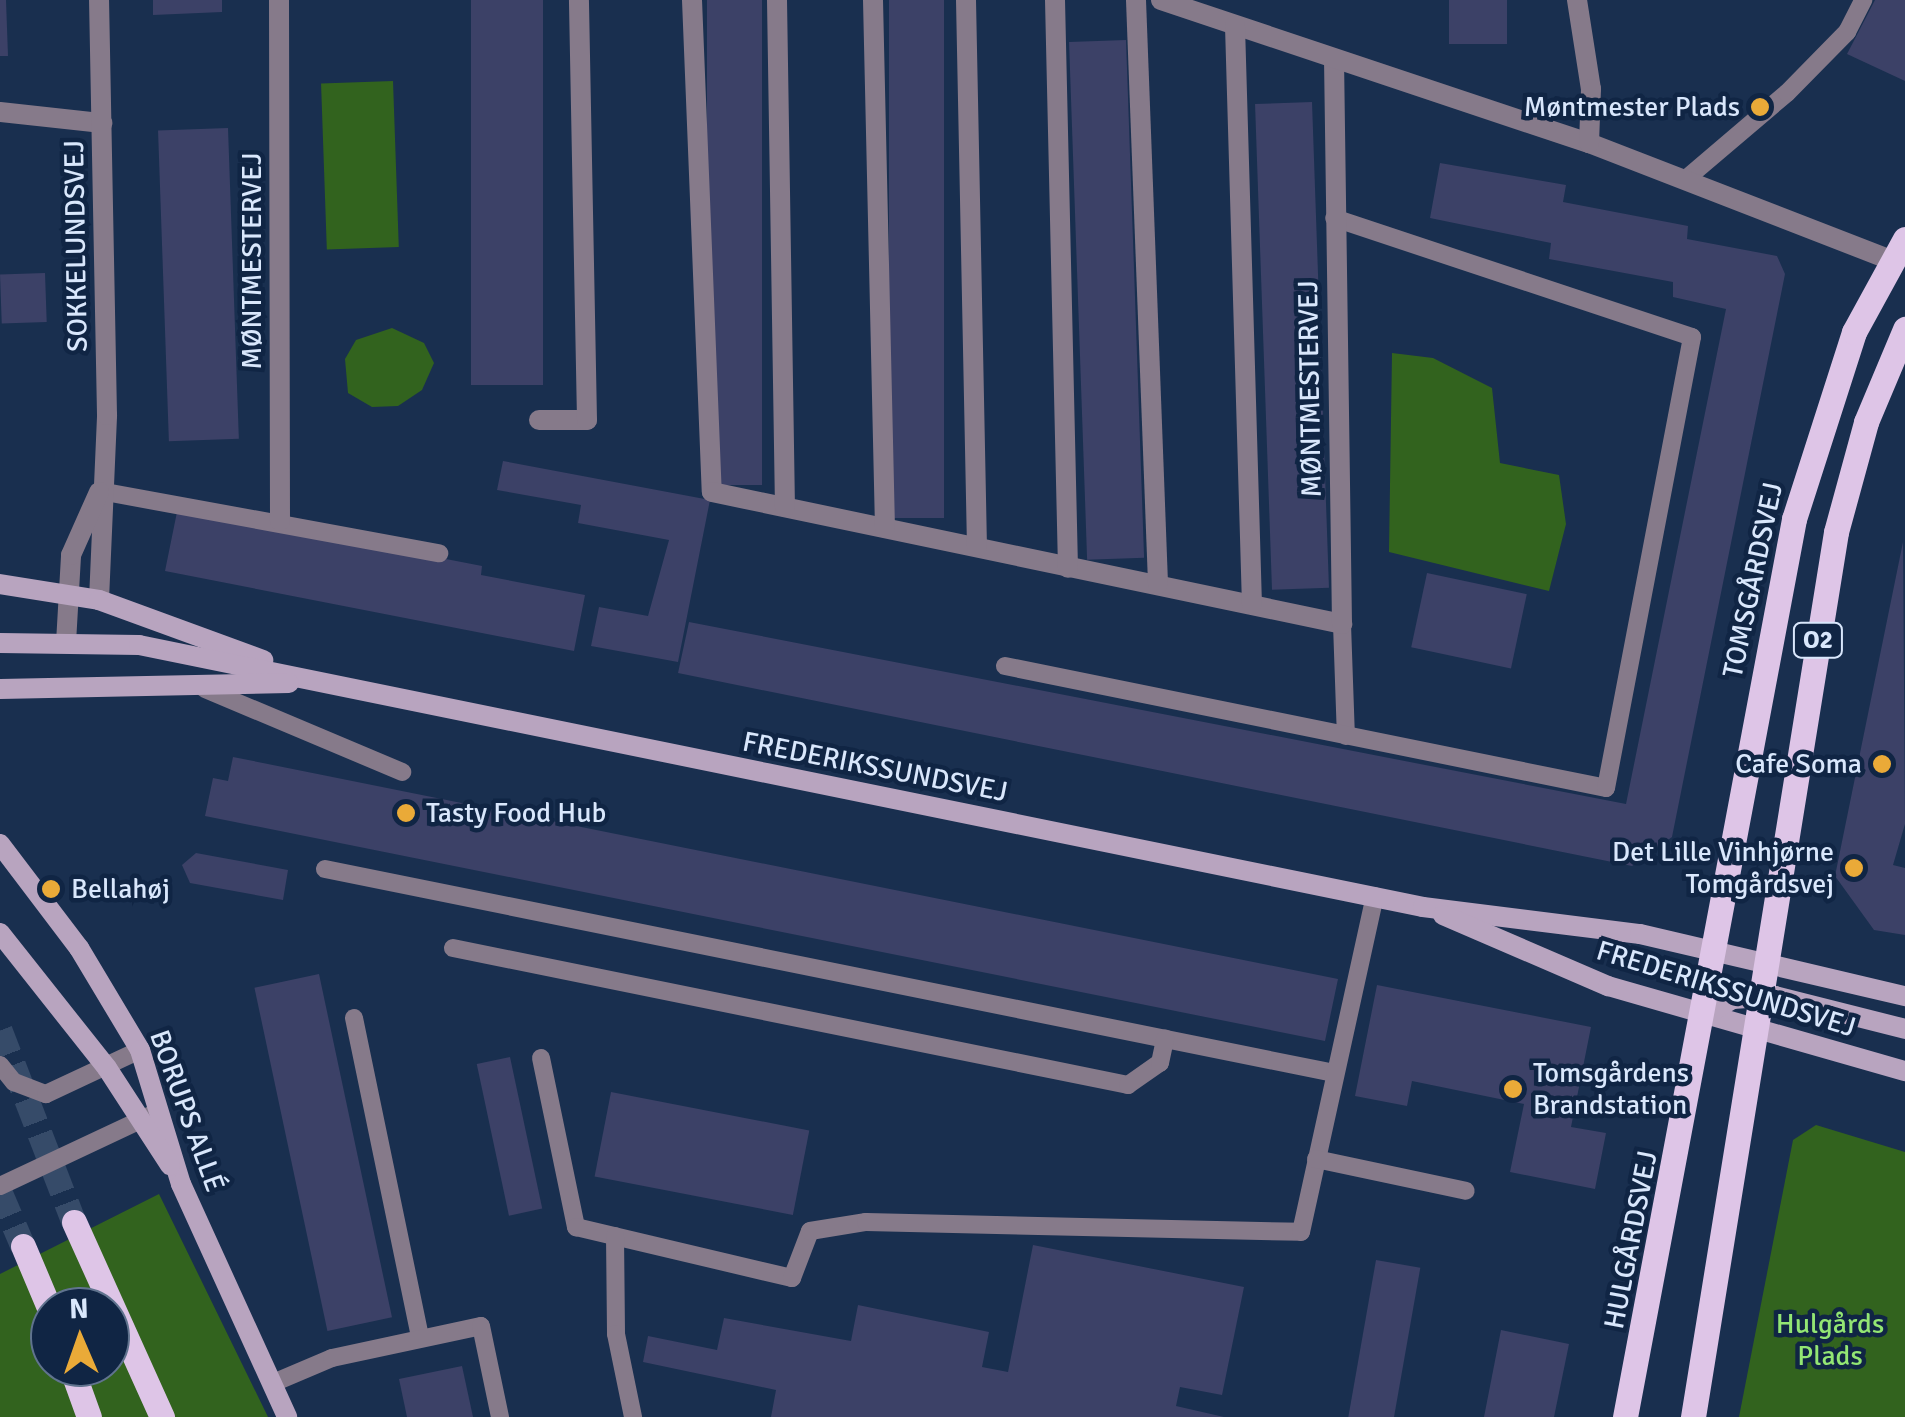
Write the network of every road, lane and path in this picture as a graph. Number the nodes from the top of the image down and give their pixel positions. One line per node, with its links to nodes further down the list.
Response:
1 (99, 0): 16 (street, SOKKELUNDSVEJ)
2 (278, 0): 25 (street, MØNTMESTERVEJ)
3 (580, 0): 22 (street)
4 (692, 0): 24 (street)
5 (777, 0): 24 (street)
6 (873, 0): 26 (street)
7 (966, 0): 27 (street)
8 (1055, 0): 29 (street)
9 (1136, 0): 31 (street)
10 (1161, 0): 13 (street)
11 (1576, 0): 17 (street)
12 (1864, 0): 18 (lane)
13 (1235, 26): 14 (street); 34 (street)
14 (1334, 62): 17 (street); 19 (street, MØNTMESTERVEJ)
15 (0, 112): 16 (street)
16 (102, 123): 23 (street, SOKKELUNDSVEJ)
17 (1589, 143): 18 (street)
18 (1687, 178): 20 (street)
19 (1334, 218): 35 (street, MØNTMESTERVEJ); 42 (lane)
20 (1898, 250): 50 (main road, TOMSGÅRDSVEJ / O2)
21 (1905, 329): 51 (main road, O2)
22 (539, 420)
23 (100, 490): 25 (lane); 32 (street, SOKKELUNDSVEJ); 33 (street, SOKKELUNDSVEJ)
24 (785, 507): 26 (street)
25 (280, 521): 28 (lane)
26 (886, 528): 27 (street)
27 (977, 547): 29 (street)
28 (439, 552)
29 (1068, 568): 31 (street)
30 (0, 584): 32 (street)
31 (1158, 584): 34 (street)
32 (63, 593): 33 (street); 37 (street, SOKKELUNDSVEJ)
33 (99, 600): 39 (street)
34 (1252, 604): 35 (street)
35 (1342, 624): 42 (lane)
36 (0, 643): 37 (street, FREDERIKSSUNDSVEJ)
37 (66, 643): 39 (street, FREDERIKSSUNDSVEJ)
38 (1004, 666): 42 (lane)
39 (316, 681): 41 (street, FREDERIKSSUNDSVEJ); 46 (street, FREDERIKSSUNDSVEJ)
40 (0, 688): 41 (street, FREDERIKSSUNDSVEJ)
41 (205, 690): 43 (lane)
42 (1346, 736)
43 (402, 772)
44 (0, 844): 59 (street, BORUPS ALLÉ)
45 (325, 870): 58 (lane)
46 (1374, 896): 47 (street, FREDERIKSSUNDSVEJ); 64 (lane)
47 (1423, 907): 50 (street, FREDERIKSSUNDSVEJ); 54 (street, FREDERIKSSUNDSVEJ)
48 (0, 932): 62 (street)
49 (453, 948): 58 (lane)
50 (1718, 950): 51 (street, FREDERIKSSUNDSVEJ); 54 (main road, O2)
51 (1767, 960): 52 (main road, O2); 53 (street, FREDERIKSSUNDSVEJ)
52 (1762, 996): 54 (street); 56 (main road, O2); 57 (street)
53 (1905, 996)
54 (1706, 1015): 56 (street, FREDERIKSSUNDSVEJ); 83 (main road, HULGÅRDSVEJ / O2)
55 (354, 1018): 75 (lane)
56 (1757, 1029): 63 (street, FREDERIKSSUNDSVEJ); 84 (main road, O2)
57 (1905, 1029)
58 (1165, 1039): 64 (lane)
59 (140, 1050): 62 (lane); 65 (street, BORUPS ALLÉ)
60 (541, 1058): 72 (lane)
61 (0, 1065): 62 (lane)
62 (108, 1068): 66 (street)
63 (1905, 1070)
64 (1334, 1073): 67 (lane)
65 (163, 1111): 66 (lane); 68 (street, BORUPS ALLÉ)
66 (142, 1118): 68 (street); 69 (lane)
67 (1316, 1159): 70 (lane); 72 (lane)
68 (181, 1184): 76 (street, BORUPS ALLÉ)
69 (0, 1186)
70 (1466, 1190)
71 (74, 1222): 79 (main road)
72 (615, 1236): 82 (lane)
73 (24, 1246): 74 (main road)
74 (41, 1287)
75 (420, 1338): 76 (lane); 81 (lane)
76 (274, 1383): 80 (street, BORUPS ALLÉ)
77 (79, 1387): 78 (main road)
78 (89, 1417)
79 (162, 1417)
80 (287, 1417)
81 (500, 1417)
82 (633, 1417)
83 (1625, 1417)
84 (1692, 1417)

